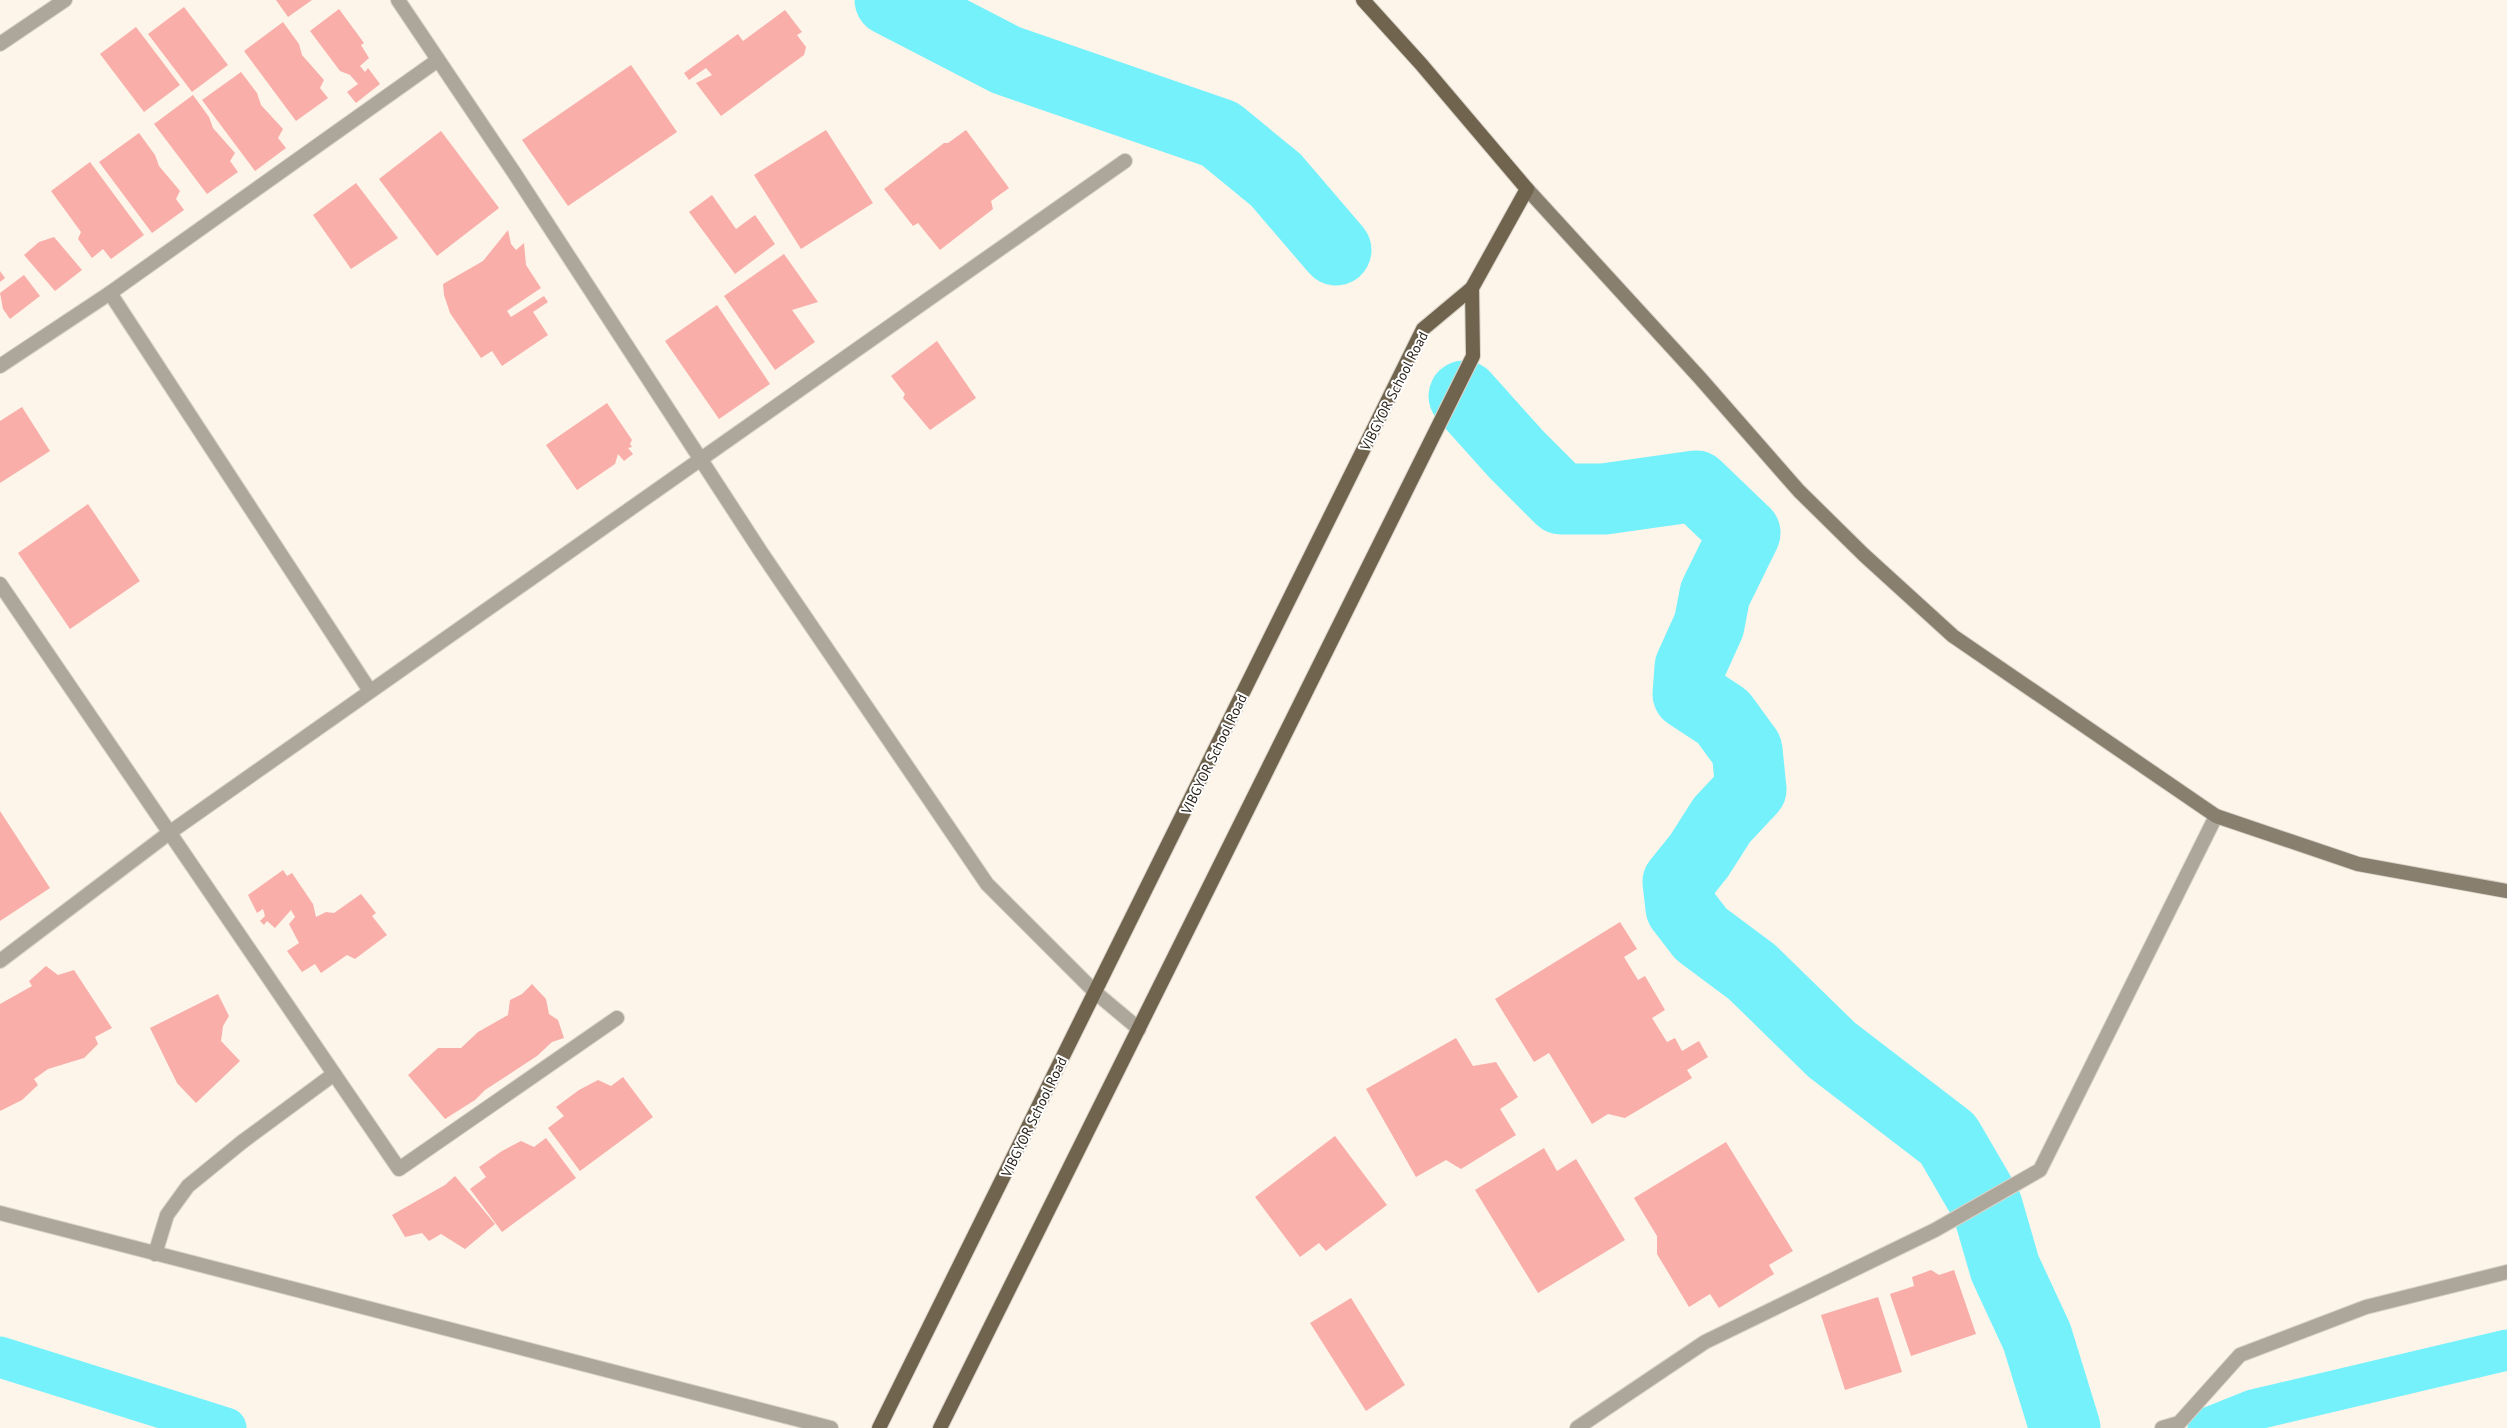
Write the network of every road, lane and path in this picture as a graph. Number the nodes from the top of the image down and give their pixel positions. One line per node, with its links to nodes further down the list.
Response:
1 (65, 0): 4 (street)
2 (398, 0): 5 (street)
3 (1363, 0): 7 (main road)
4 (0, 44)
5 (438, 60): 9 (street); 11 (street)
6 (1125, 161): 11 (street)
7 (1527, 189): 8 (main road); 14 (main road)
8 (1472, 288): 18 (main road, VIBGYOR School Road); 20 (main road)
9 (110, 293): 10 (street); 13 (street)
10 (0, 366)
11 (701, 459): 13 (street); 18 (street)
12 (0, 584): 15 (street)
13 (370, 691): 15 (street)
14 (2216, 816): 16 (main road); 28 (street)
15 (169, 833): 17 (street); 21 (street)
16 (2507, 891)
17 (0, 961)
18 (1096, 993): 20 (street); 26 (main road, VIBGYOR School Road)
19 (617, 1018): 21 (street)
20 (1139, 1029): 27 (main road)
21 (334, 1074): 23 (street)
22 (0, 1214): 23 (street)
23 (155, 1254): 25 (street)
24 (2507, 1272): 29 (street)
25 (831, 1428)
26 (879, 1428)
27 (940, 1428)
28 (1577, 1428)
29 (2162, 1428)

